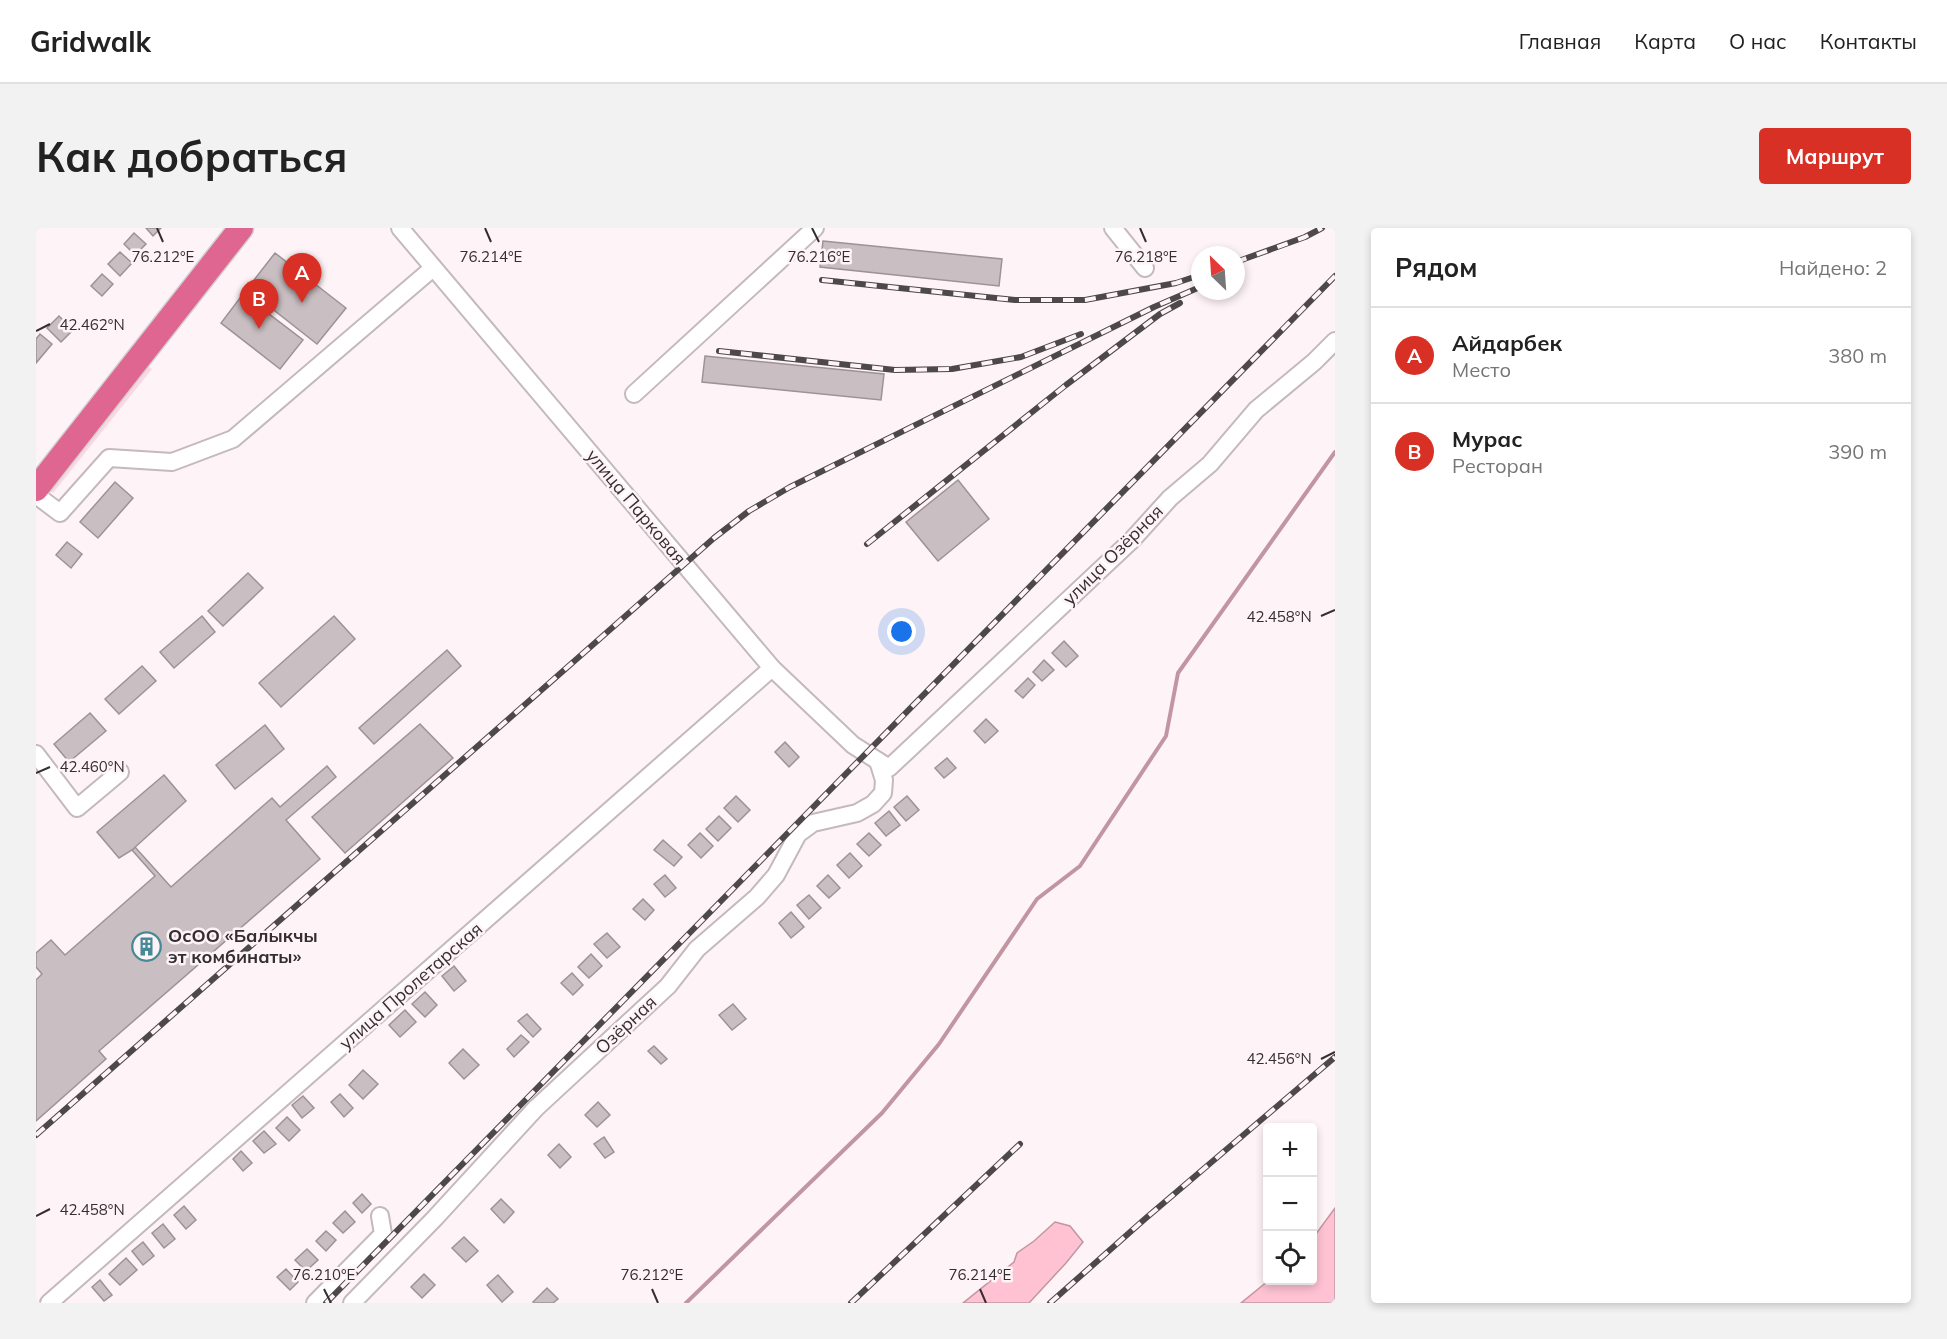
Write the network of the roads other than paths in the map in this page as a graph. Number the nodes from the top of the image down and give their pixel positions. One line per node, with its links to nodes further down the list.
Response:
1 (241, 228): 9 (highway)
2 (400, 228): 5 (street, улица Парковая)
3 (815, 228): 8 (street)
4 (1113, 228): 6 (street)
5 (433, 268): 10 (street); 11 (street, улица Парковая)
6 (1145, 268)
7 (1335, 341): 13 (street, улица Озёрная)
8 (634, 394)
9 (36, 489)
10 (36, 495)
11 (772, 668): 13 (street, улица Парковая); 16 (street, улица Пролетарская)
12 (36, 754): 14 (street)
13 (884, 764): 18 (street, Озёрная)
14 (120, 772)
15 (380, 1216): 17 (street)
16 (49, 1303)
17 (315, 1303)
18 (352, 1303)

